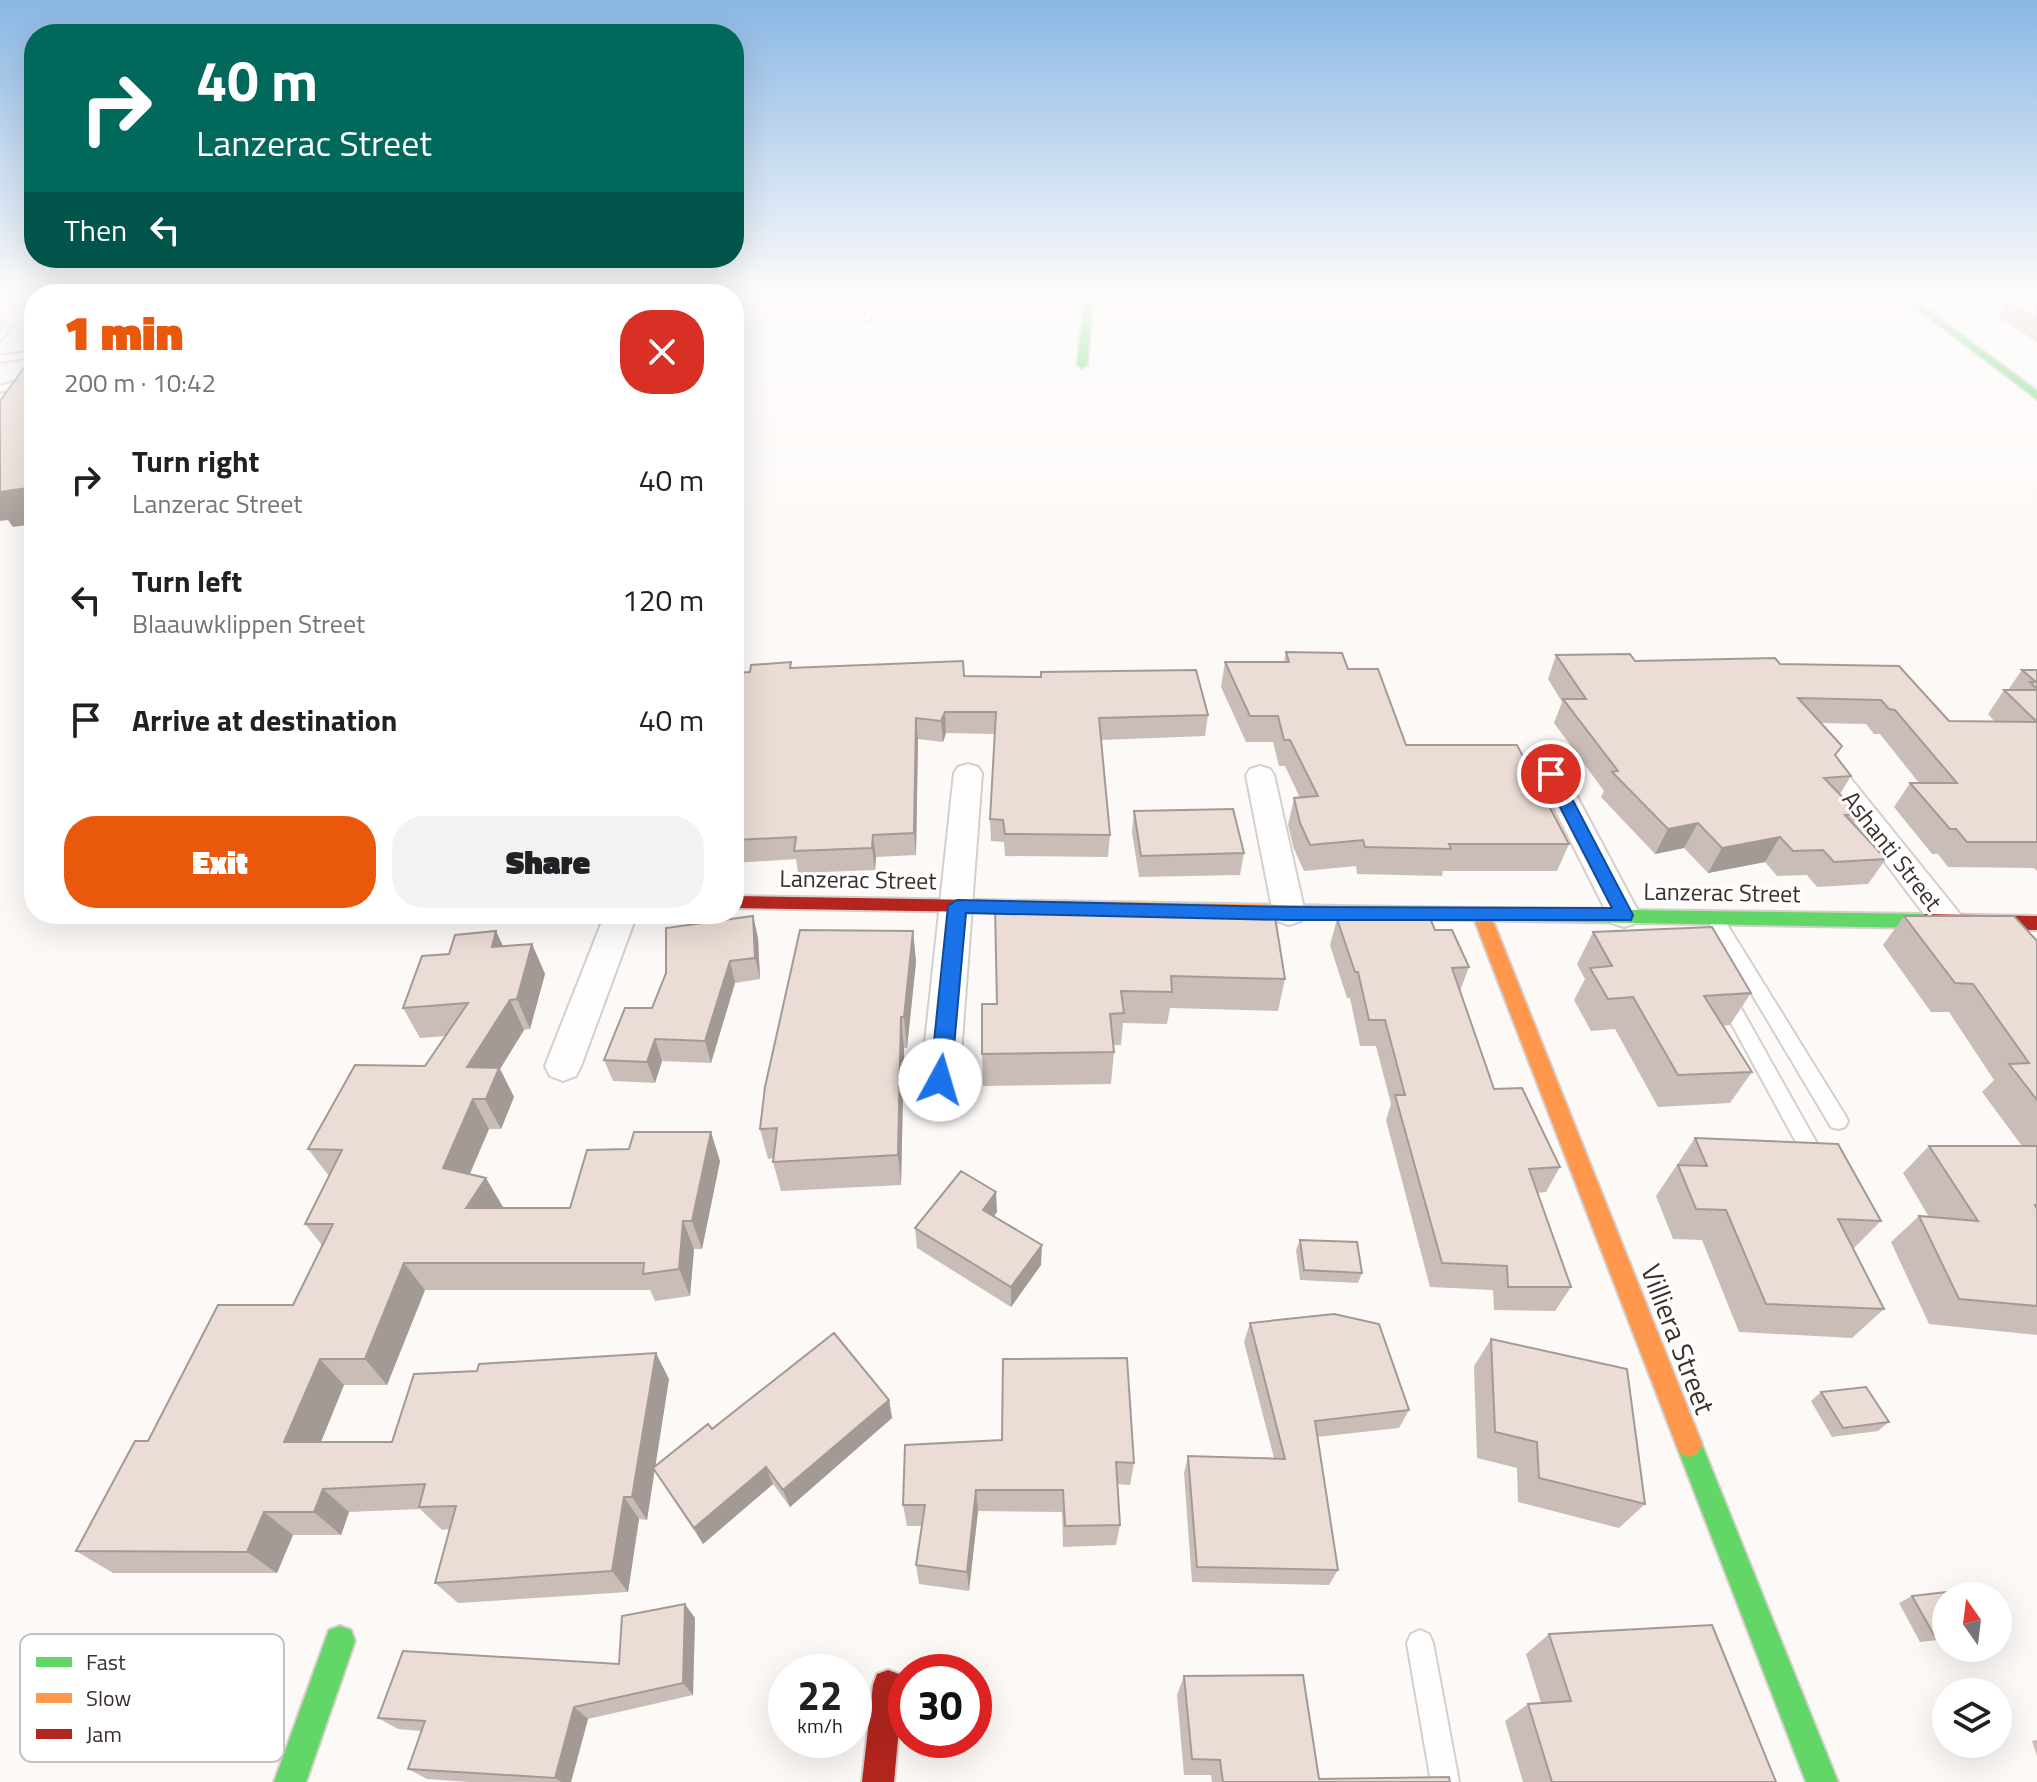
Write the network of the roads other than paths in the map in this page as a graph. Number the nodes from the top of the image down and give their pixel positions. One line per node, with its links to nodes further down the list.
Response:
1 (2017, 381): 4 (street)
2 (24, 382): 3 (lane)
3 (0, 389)
4 (2037, 396)
5 (968, 773): 10 (street)
6 (1551, 774): 12 (street)
7 (1260, 775): 11 (street)
8 (1837, 780): 15 (street, Ashanti Street)
9 (744, 902): 10 (street, Lanzerac Street)
10 (957, 906): 11 (street, Lanzerac Street); 21 (street)
11 (1289, 913): 13 (street, Lanzerac Street)
12 (1624, 915): 13 (street, Lanzerac Street); 14 (street, Lanzerac Street)
13 (1482, 916): 30 (street, Villiera Street)
14 (1714, 917): 15 (street, Lanzerac Street); 22 (lane)
15 (1948, 922): 16 (street, Lanzerac Street)
16 (2026, 923): 18 (street)
17 (617, 924): 20 (street)
18 (2037, 948)
19 (1720, 985): 23 (lane)
20 (563, 1066)
21 (940, 1080)
22 (1838, 1121)
23 (1826, 1178)
24 (340, 1641): 27 (street)
25 (1420, 1643): 29 (lane)
26 (888, 1685): 28 (street)
27 (290, 1782)
28 (878, 1782)
29 (1445, 1782)
30 (1822, 1782)

